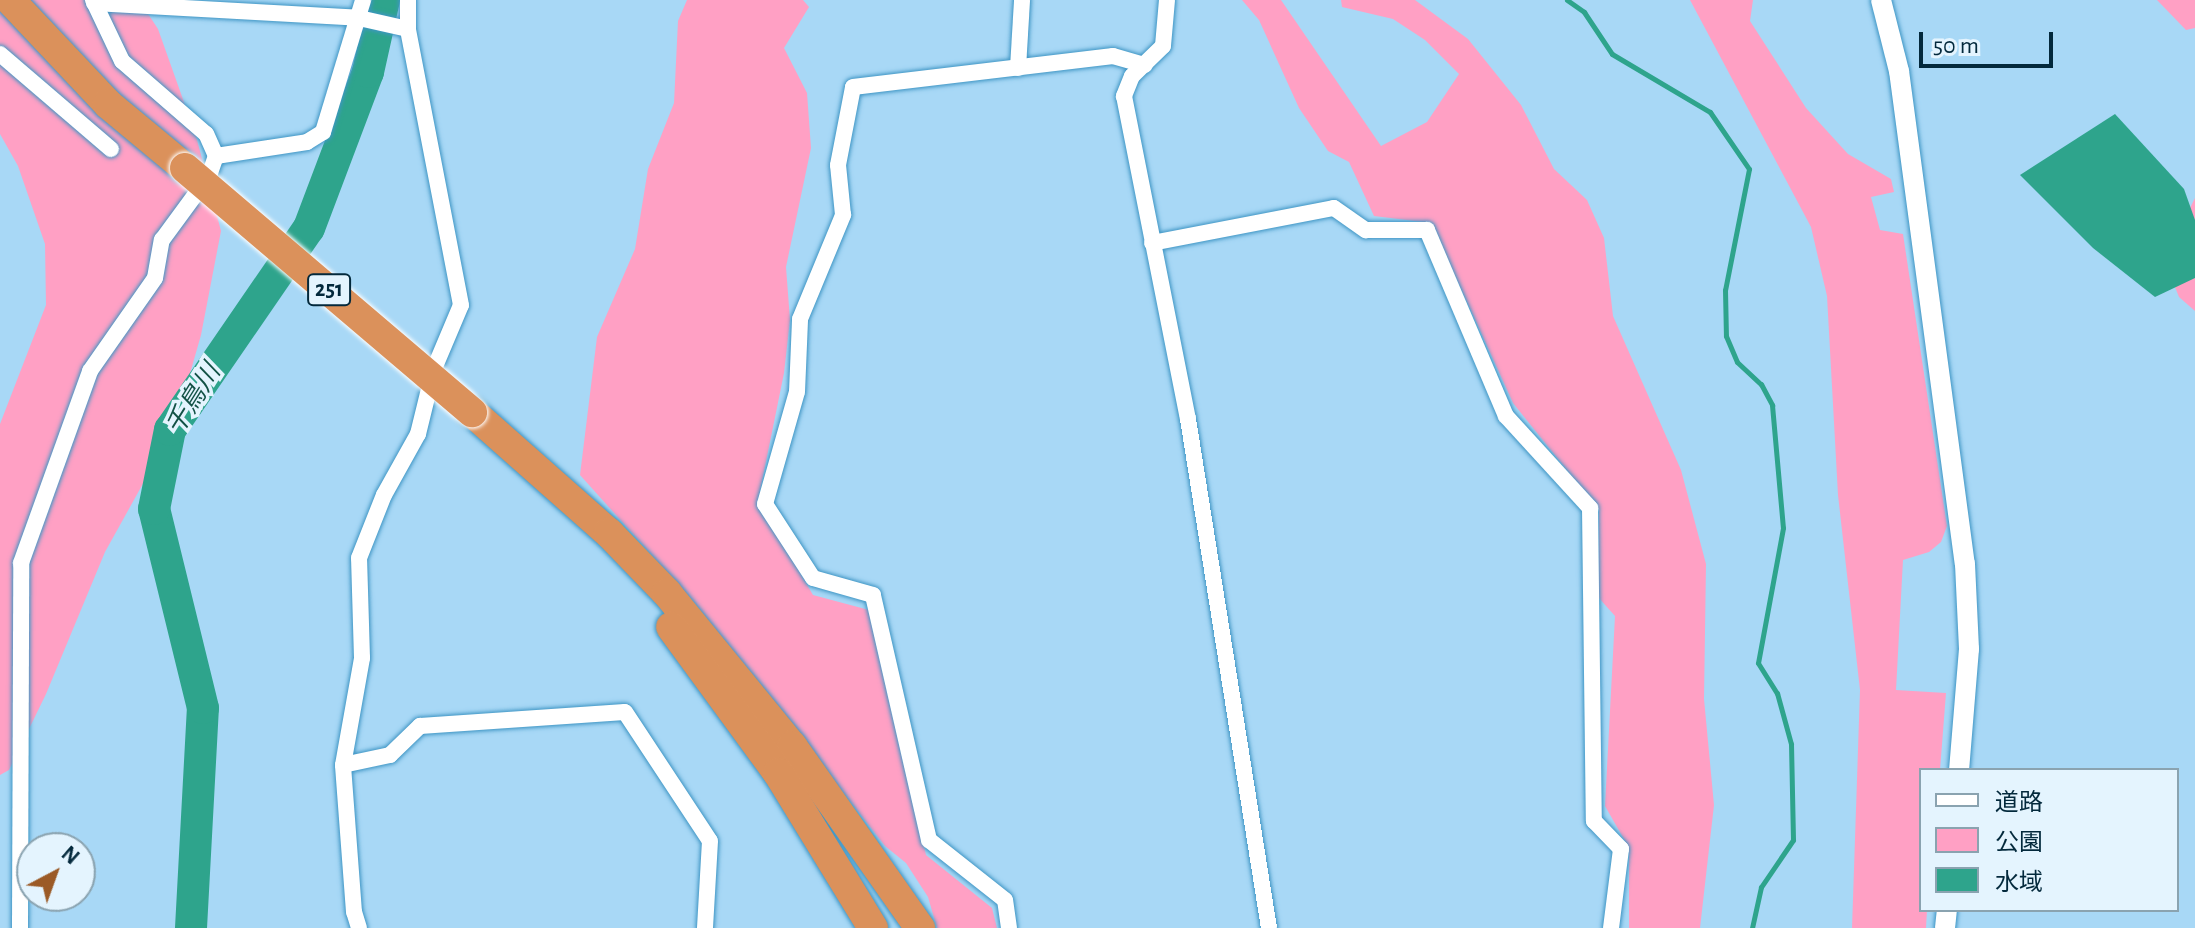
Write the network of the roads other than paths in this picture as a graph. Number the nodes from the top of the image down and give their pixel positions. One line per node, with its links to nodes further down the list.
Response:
1 (10, 0): 16 (highway, 251, bridge)
2 (363, 0): 8 (street)
3 (408, 0): 9 (street)
4 (1022, 0): 12 (street)
5 (1167, 0): 11 (street)
6 (1881, 0): 18 (street)
7 (93, 1): 8 (street); 14 (street)
8 (363, 19): 9 (street); 14 (street)
9 (404, 28): 17 (street)
10 (0, 54): 13 (street)
11 (1145, 65): 12 (street); 15 (street)
12 (1018, 68): 24 (street)
13 (111, 149)
14 (216, 156): 19 (street)
15 (1152, 243): 25 (street); 26 (street)
16 (537, 471): 22 (highway); 23 (highway)
17 (343, 765): 20 (street); 21 (street)
18 (1959, 768)
19 (20, 928)
20 (359, 928)
21 (705, 928)
22 (873, 928)
23 (920, 928)
24 (1009, 928)
25 (1269, 928)
26 (1611, 928)

